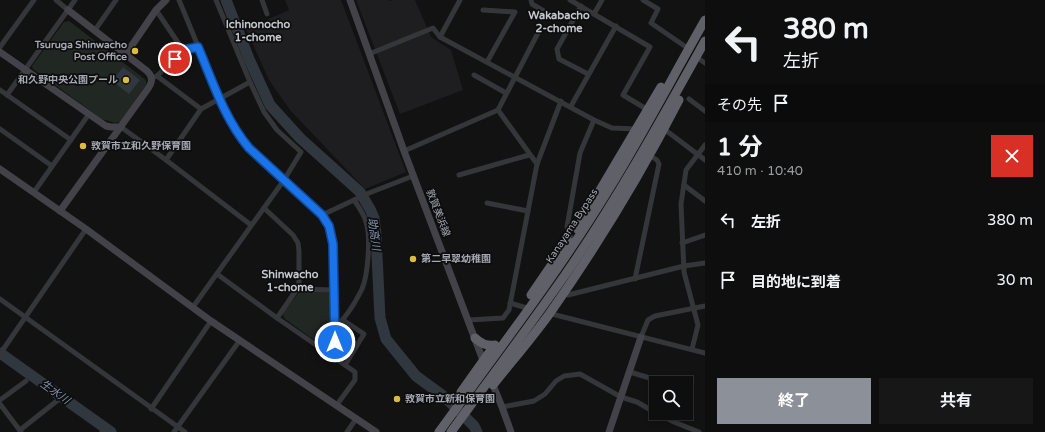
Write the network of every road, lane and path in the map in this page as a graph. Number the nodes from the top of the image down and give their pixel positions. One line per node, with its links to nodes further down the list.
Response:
1 (34, 0): 29 (street)
2 (56, 0): 16 (street)
3 (75, 0): 16 (street)
4 (116, 0): 24 (street)
5 (166, 0): 17 (street)
6 (179, 0): 30 (street)
7 (216, 0): 43 (street)
8 (262, 0): 19 (street)
9 (350, 0): 35 (street, 敦賀美浜線)
10 (460, 0): 26 (street)
11 (531, 0): 21 (street)
12 (570, 0): 15 (street)
13 (602, 0): 20 (street)
14 (643, 0): 31 (street)
15 (581, 6): 20 (street); 39 (street)
16 (68, 10): 24 (street); 38 (street)
17 (156, 10): 32 (street); 34 (street)
18 (484, 10): 37 (street)
19 (267, 14)
20 (594, 14): 23 (street)
21 (552, 16)
22 (705, 20): 27 (highway, Kanayama Bypass)
23 (616, 26): 39 (street); 53 (street)
24 (95, 30): 34 (street)
25 (539, 31): 42 (street)
26 (440, 37): 35 (street); 37 (street)
27 (694, 40): 31 (highway); 139 (highway, Kanayama Bypass)
28 (705, 42): 36 (highway); 140 (highway, Kanayama Bypass)
29 (0, 47)
30 (198, 47): 32 (street); 47 (street)
31 (686, 47): 53 (highway)
32 (183, 50): 41 (street)
33 (0, 52): 38 (street)
34 (126, 54): 41 (street)
35 (369, 54): 63 (street, 敦賀美浜線)
36 (702, 61): 60 (highway)
37 (487, 62): 42 (street)
38 (26, 70): 46 (street); 55 (street)
39 (588, 74): 50 (street)
40 (474, 75): 45 (street)
41 (154, 77): 51 (street); 57 (street)
42 (515, 77): 45 (street); 49 (street)
43 (250, 82): 47 (street); 74 (street)
44 (0, 90): 46 (street)
45 (506, 93): 52 (street)
46 (7, 95): 61 (street)
47 (219, 98): 51 (street); 74 (street)
48 (689, 99): 54 (street)
49 (561, 101): 50 (street); 69 (street)
50 (570, 106): 56 (street)
51 (201, 109): 67 (street)
52 (498, 110): 63 (street); 64 (street)
53 (648, 110): 59 (highway)
54 (705, 111)
55 (89, 114): 57 (street); 61 (street)
56 (594, 120): 59 (street); 87 (street)
57 (121, 127): 67 (street); 81 (street)
58 (0, 129): 70 (street)
59 (636, 129): 87 (highway)
60 (664, 129): 65 (street); 66 (highway)
61 (71, 140): 70 (street)
62 (705, 145): 65 (street)
63 (404, 151): 73 (street, 敦賀美浜線)
64 (529, 154): 69 (street); 72 (street)
65 (698, 154): 68 (street); 75 (street)
66 (649, 155): 92 (street); 95 (highway)
67 (166, 160): 84 (street)
68 (705, 160)
69 (537, 164): 82 (street)
70 (52, 166): 76 (street)
71 (0, 169): 76 (street)
72 (459, 175)
73 (413, 176): 77 (street); 106 (street, 敦賀美浜線)
74 (284, 180): 80 (street); 83 (street)
75 (684, 185): 78 (street); 88 (street)
76 (34, 192): 81 (street)
77 (354, 200): 83 (street); 105 (street)
78 (705, 201)
79 (487, 203): 82 (street)
80 (264, 208): 84 (street); 93 (street)
81 (60, 211): 85 (street)
82 (528, 211): 97 (street)
83 (322, 215): 94 (street)
84 (251, 225): 91 (street)
85 (86, 229): 99 (street); 103 (street)
86 (705, 235): 88 (street)
87 (571, 238): 100 (highway)
88 (682, 243): 90 (street)
89 (705, 264): 90 (street)
90 (684, 266): 92 (street); 101 (street)
91 (217, 274): 99 (street); 104 (street)
92 (635, 279): 95 (street)
93 (298, 289): 94 (street); 104 (street)
94 (334, 290): 108 (street)
95 (563, 292): 102 (highway)
96 (0, 299): 103 (street)
97 (510, 303): 100 (street); 106 (street)
98 (705, 306): 101 (street)
99 (193, 307): 107 (street)
100 (523, 307): 102 (street); 112 (highway)
101 (694, 308): 109 (street); 113 (street)
102 (549, 314): 109 (street); 122 (highway)
103 (26, 316): 115 (street); 129 (street)
104 (277, 318): 116 (street)
105 (343, 320): 108 (street); 118 (street)
106 (469, 320): 110 (street, 敦賀美浜線)
107 (211, 321): 111 (street); 129 (street)
108 (335, 327): 116 (street)
109 (641, 337): 113 (street); 119 (street)
110 (475, 338): 112 (highway); 117 (street, 敦賀美浜線)
111 (240, 340): 127 (street); 133 (street)
112 (495, 344): 117 (highway)
113 (692, 349): 114 (street)
114 (705, 353)
115 (0, 354)
116 (334, 358): 118 (street)
117 (483, 361): 122 (street, 敦賀美浜線); 138 (highway)
118 (345, 365): 127 (street)
119 (630, 372): 120 (street); 123 (street)
120 (649, 378)
121 (26, 380): 124 (street)
122 (492, 385): 128 (street, 敦賀美浜線); 141 (highway)
123 (621, 397): 128 (street); 130 (street); 143 (street)
124 (0, 400)
125 (58, 400): 134 (street)
126 (0, 404): 134 (street)
127 (336, 406): 131 (street)
128 (502, 407): 142 (street, 敦賀美浜線)
129 (151, 409): 133 (street)
130 (649, 409)
131 (356, 418): 136 (street); 137 (street)
132 (670, 420): 144 (street)
133 (176, 430): 135 (street)
134 (21, 431)
135 (184, 432)
136 (347, 432)
137 (376, 432)
138 (432, 432)
139 (439, 432)
140 (451, 432)
141 (458, 432)
142 (511, 432)
143 (609, 432)
144 (698, 432)

